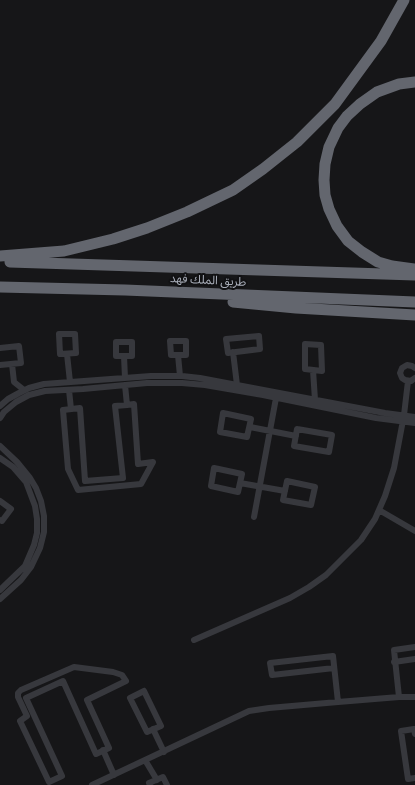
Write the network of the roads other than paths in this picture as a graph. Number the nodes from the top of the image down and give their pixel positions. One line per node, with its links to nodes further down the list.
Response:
1 (404, 0): 3 (highway)
2 (415, 82): 5 (highway)
3 (0, 256)
4 (0, 262): 6 (highway, طريق الملك فهد)
5 (415, 269)
6 (415, 275)
7 (0, 286): 8 (highway, طريق الملك فهد)
8 (125, 290): 9 (highway, طريق الملك فهد); 10 (highway)
9 (415, 302)
10 (415, 315)
11 (0, 348): 16 (street)
12 (233, 352): 12 (street); 26 (street)
13 (67, 354): 24 (street)
14 (178, 355): 20 (street)
15 (124, 356): 21 (street)
16 (12, 364): 17 (street); 27 (street)
17 (0, 365)
18 (415, 368): 23 (street)
19 (313, 370): 19 (street); 30 (street)
20 (180, 376): 21 (street); 26 (street)
21 (124, 378): 24 (street)
22 (415, 378): 23 (street)
23 (408, 381): 36 (street)
24 (70, 382): 27 (street)
25 (125, 385): 28 (street); 29 (street); 31 (street)
26 (237, 385): 30 (street)
27 (24, 390): 32 (street)
28 (69, 390): 33 (street); 35 (street)
29 (276, 398): 36 (street); 39 (street)
30 (315, 400): 36 (street)
31 (127, 405): 33 (street); 33 (street)
32 (0, 406)
33 (71, 409)
34 (415, 417): 36 (street)
35 (0, 418)
36 (403, 419): 37 (street); 47 (street)
37 (415, 423)
38 (250, 427): 38 (street); 39 (street)
39 (270, 431): 40 (street); 44 (street)
40 (296, 436): 40 (street)
41 (0, 446): 52 (street)
42 (0, 458): 51 (street)
43 (240, 483): 43 (street); 44 (street)
44 (260, 486): 45 (street); 48 (street)
45 (285, 491): 45 (street)
46 (0, 501): 49 (street)
47 (379, 510): 50 (street); 53 (street)
48 (254, 517)
49 (0, 520)
50 (415, 531)
51 (0, 590)
52 (0, 599)
53 (194, 640)
54 (415, 648): 56 (street)
55 (415, 660): 56 (street)
56 (394, 662): 58 (street)
57 (334, 668): 60 (street)
58 (399, 696): 59 (street); 60 (street)
59 (415, 697)
60 (338, 702): 64 (street)
61 (153, 729): 61 (street); 64 (street)
62 (415, 734): 67 (street)
63 (103, 750): 66 (street); 69 (street); 69 (street)
64 (164, 752): 65 (street)
65 (146, 760): 66 (street); 68 (street)
66 (114, 775): 70 (street)
67 (415, 778)
68 (157, 780): 71 (street); 72 (street)
69 (57, 782)
70 (95, 784)
71 (150, 785)
72 (167, 785)

